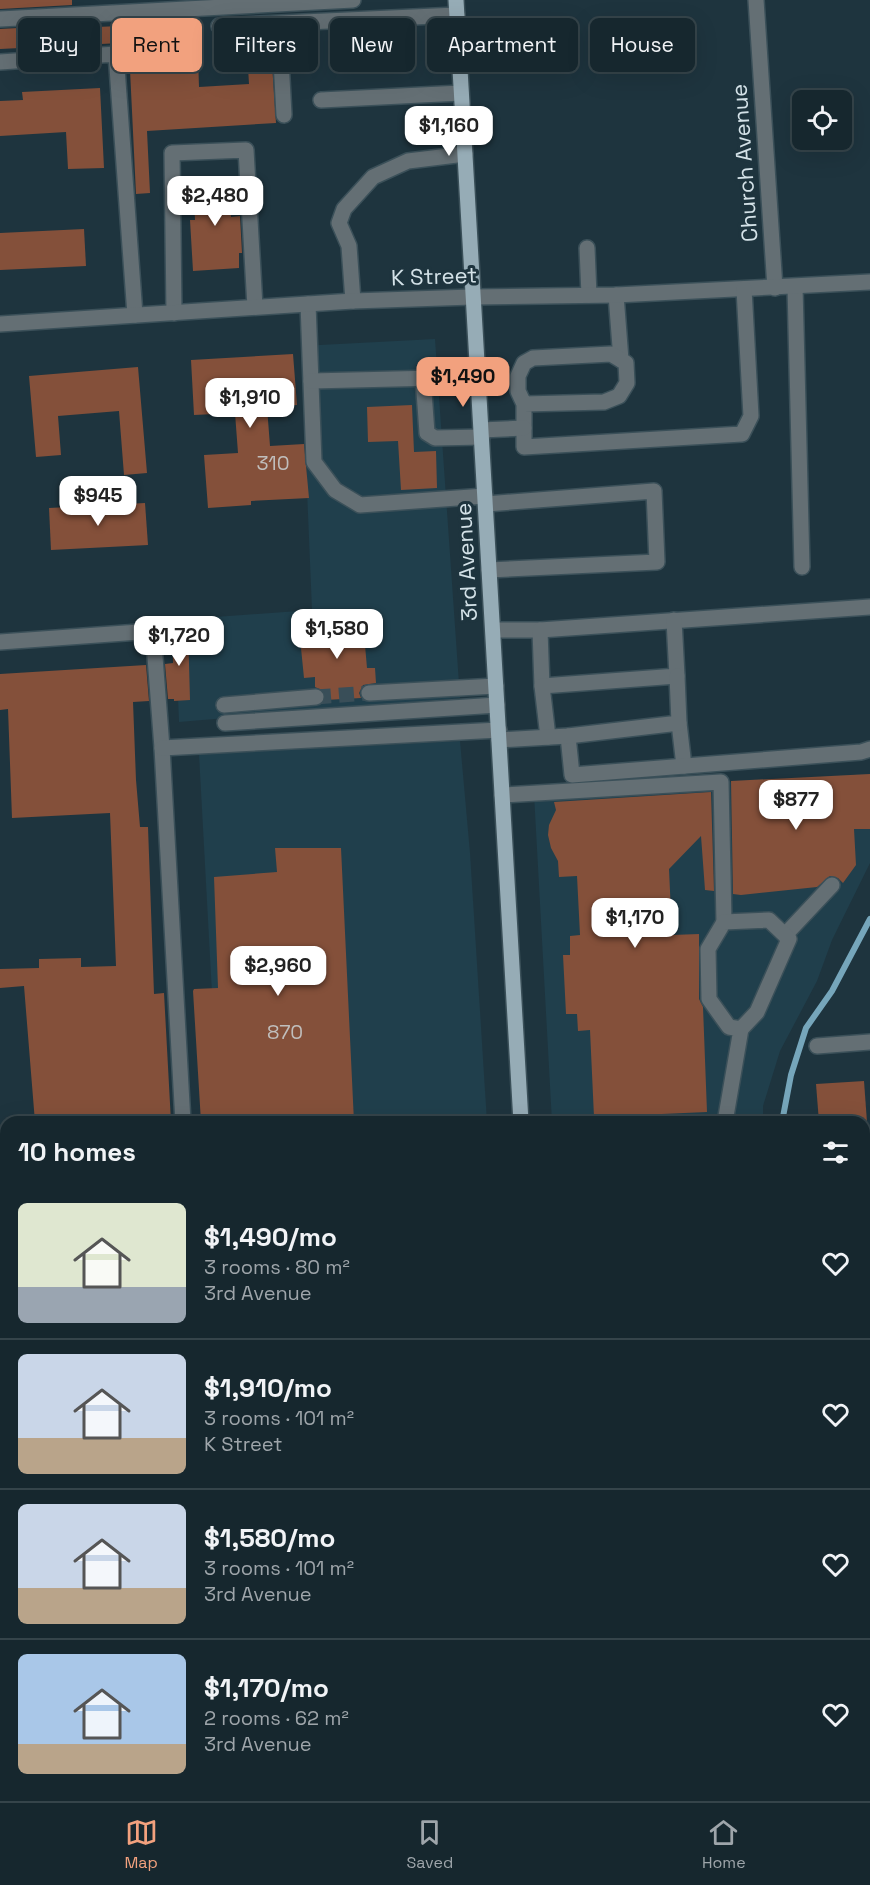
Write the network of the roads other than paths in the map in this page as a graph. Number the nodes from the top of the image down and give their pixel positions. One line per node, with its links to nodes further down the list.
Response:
1 (353, 0): 4 (street)
2 (756, 0): 15 (street, Church Avenue)
3 (456, 8): 5 (street); 8 (main road, 3rd Avenue)
4 (0, 19)
5 (318, 20)
6 (0, 62): 24 (street)
7 (282, 72): 10 (street)
8 (461, 93): 9 (street); 11 (main road, 3rd Avenue)
9 (321, 100)
10 (284, 115)
11 (465, 154): 19 (main road, 3rd Avenue); 20 (street)
12 (587, 248): 17 (street)
13 (870, 282): 14 (street, K Street)
14 (795, 287): 15 (street, K Street); 34 (street)
15 (775, 288): 16 (street, K Street)
16 (744, 289): 18 (street, K Street); 31 (street)
17 (589, 295): 18 (street, K Street); 19 (street, K Street)
18 (616, 295): 26 (street)
19 (472, 297): 20 (street, K Street); 27 (main road, 3rd Avenue)
20 (353, 302): 21 (street, K Street)
21 (308, 304): 22 (street, K Street); 29 (street)
22 (255, 308): 23 (street, K Street); 23 (street)
23 (174, 313): 24 (street, K Street)
24 (135, 315): 25 (street, K Street)
25 (0, 324)
26 (621, 360): 30 (street); 30 (street)
27 (478, 377): 28 (street); 32 (main road, 3rd Avenue)
28 (423, 378): 29 (street); 32 (street)
29 (311, 381): 33 (street)
30 (524, 404): 31 (street)
31 (524, 428): 32 (street)
32 (481, 434): 33 (main road, 3rd Avenue)
33 (485, 500): 35 (main road, 3rd Avenue); 35 (street)
34 (802, 567)
35 (489, 570): 38 (main road, 3rd Avenue)
36 (870, 607): 37 (street)
37 (675, 620): 39 (street); 41 (street)
38 (493, 630): 39 (street); 42 (main road, 3rd Avenue)
39 (540, 630): 43 (street)
40 (0, 642): 53 (street)
41 (677, 676): 43 (street); 49 (street)
42 (496, 686): 44 (street); 47 (main road, 3rd Avenue)
43 (542, 686): 52 (street)
44 (369, 693)
45 (316, 697): 46 (street)
46 (224, 705)
47 (497, 705): 48 (street); 50 (main road, 3rd Avenue)
48 (225, 723)
49 (679, 723): 51 (street); 55 (street)
50 (499, 735): 52 (street); 53 (street); 56 (main road, 3rd Avenue)
51 (568, 736): 52 (street); 55 (street)
52 (548, 737)
53 (162, 748): 63 (street)
54 (870, 749): 55 (street)
55 (684, 766)
56 (502, 795): 58 (street); 64 (main road, 3rd Avenue)
57 (832, 885): 59 (street)
58 (724, 922): 59 (street); 60 (street)
59 (785, 936): 60 (street)
60 (741, 1029): 65 (street)
61 (870, 1042): 62 (street)
62 (817, 1046)
63 (183, 1116)
64 (521, 1116)
65 (726, 1116)

